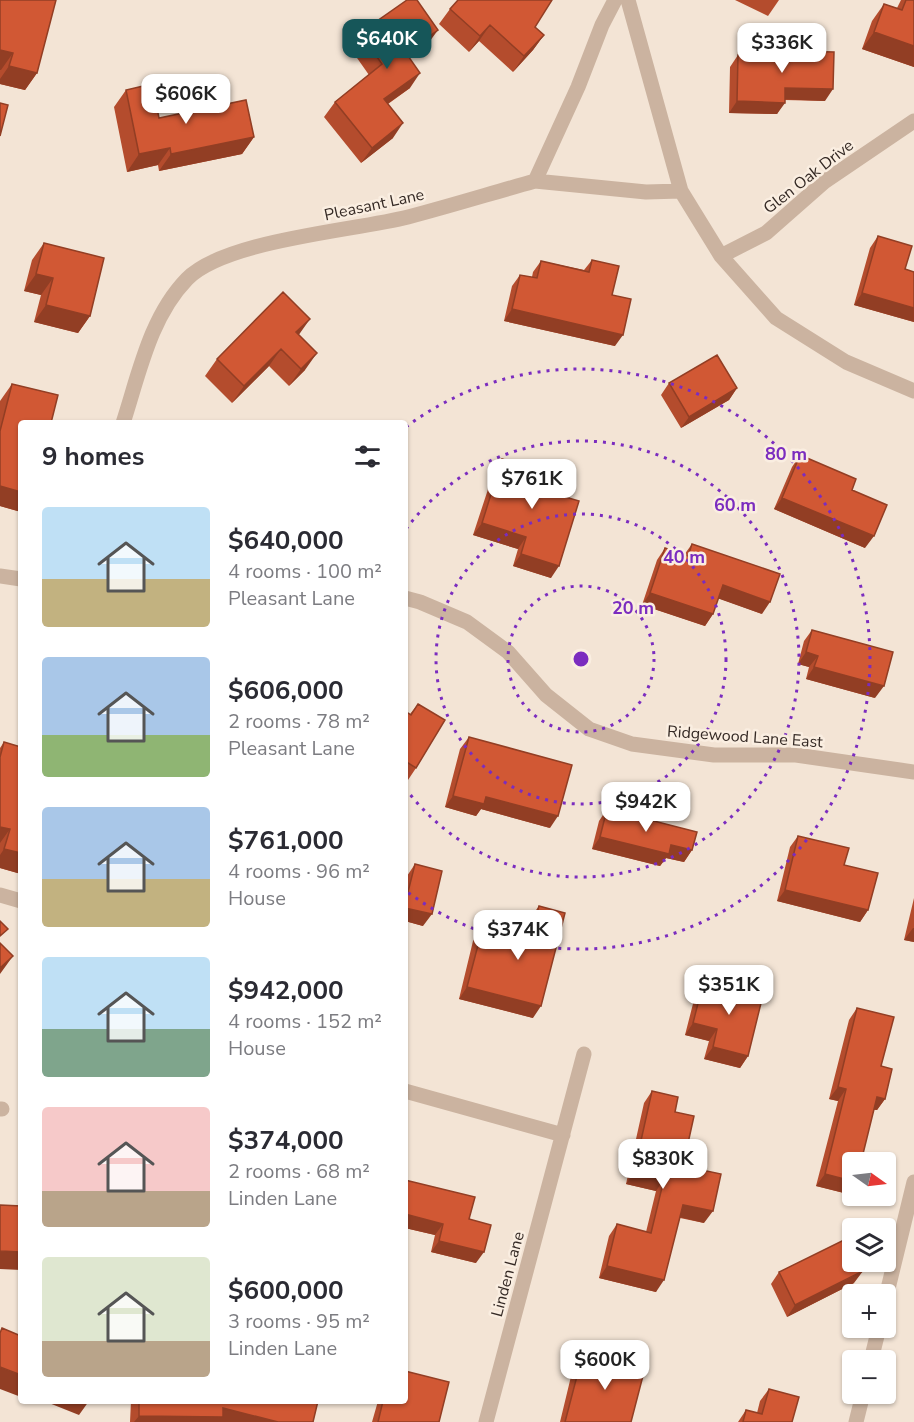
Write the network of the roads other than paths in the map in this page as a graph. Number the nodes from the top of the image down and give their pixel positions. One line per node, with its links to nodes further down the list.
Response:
1 (615, 0): 4 (street)
2 (628, 0): 5 (street)
3 (914, 121): 6 (street, Glen Oak Drive)
4 (535, 181): 5 (street); 8 (street, Pleasant Lane)
5 (681, 191): 6 (street)
6 (721, 256): 7 (street)
7 (914, 391)
8 (124, 420)
9 (0, 576): 10 (street)
10 (18, 579)
11 (408, 599): 12 (street, Ridgewood Lane East)
12 (914, 772)
13 (0, 895): 14 (street)
14 (18, 900)
15 (584, 1054): 17 (street, Linden Lane)
16 (408, 1092): 17 (street)
17 (563, 1135): 21 (street, Linden Lane)
18 (914, 1182): 19 (street)
19 (889, 1284)
20 (860, 1404): 22 (street)
21 (486, 1422)
22 (856, 1422)

